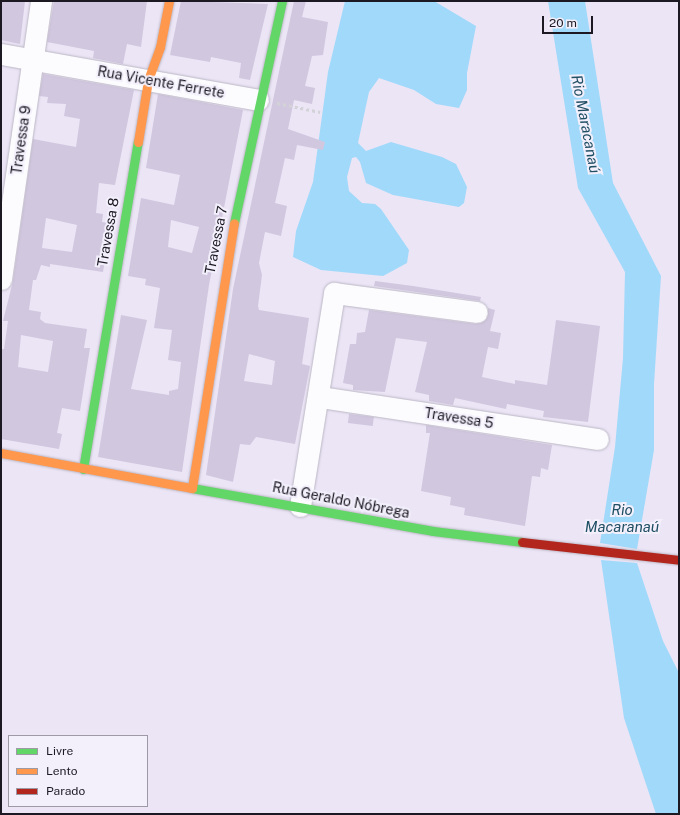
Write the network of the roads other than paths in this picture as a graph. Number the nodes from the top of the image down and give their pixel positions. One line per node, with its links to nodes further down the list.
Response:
1 (41, 1): 5 (street, Travessa 9)
2 (169, 1): 6 (street, Travessa 8)
3 (282, 1): 7 (street, Travessa 7)
4 (1, 54): 5 (street, Rua Vicente Ferrete)
5 (32, 60): 6 (street, Rua Vicente Ferrete); 8 (street, Travessa 9)
6 (148, 80): 7 (street, Rua Vicente Ferrete); 14 (street, Travessa 8)
7 (258, 100): 15 (street, Travessa 7)
8 (3, 253): 9 (street, Travessa 9)
9 (1, 279)
10 (477, 312): 11 (street)
11 (320, 397): 12 (street, Travessa 5); 16 (street)
12 (598, 439)
13 (1, 453): 14 (street, Rua Geraldo Nóbrega)
14 (82, 469): 15 (street, Rua Geraldo Nóbrega)
15 (192, 488): 16 (street, Rua Geraldo Nóbrega)
16 (300, 506): 17 (street, Rua Geraldo Nóbrega)
17 (679, 560)

